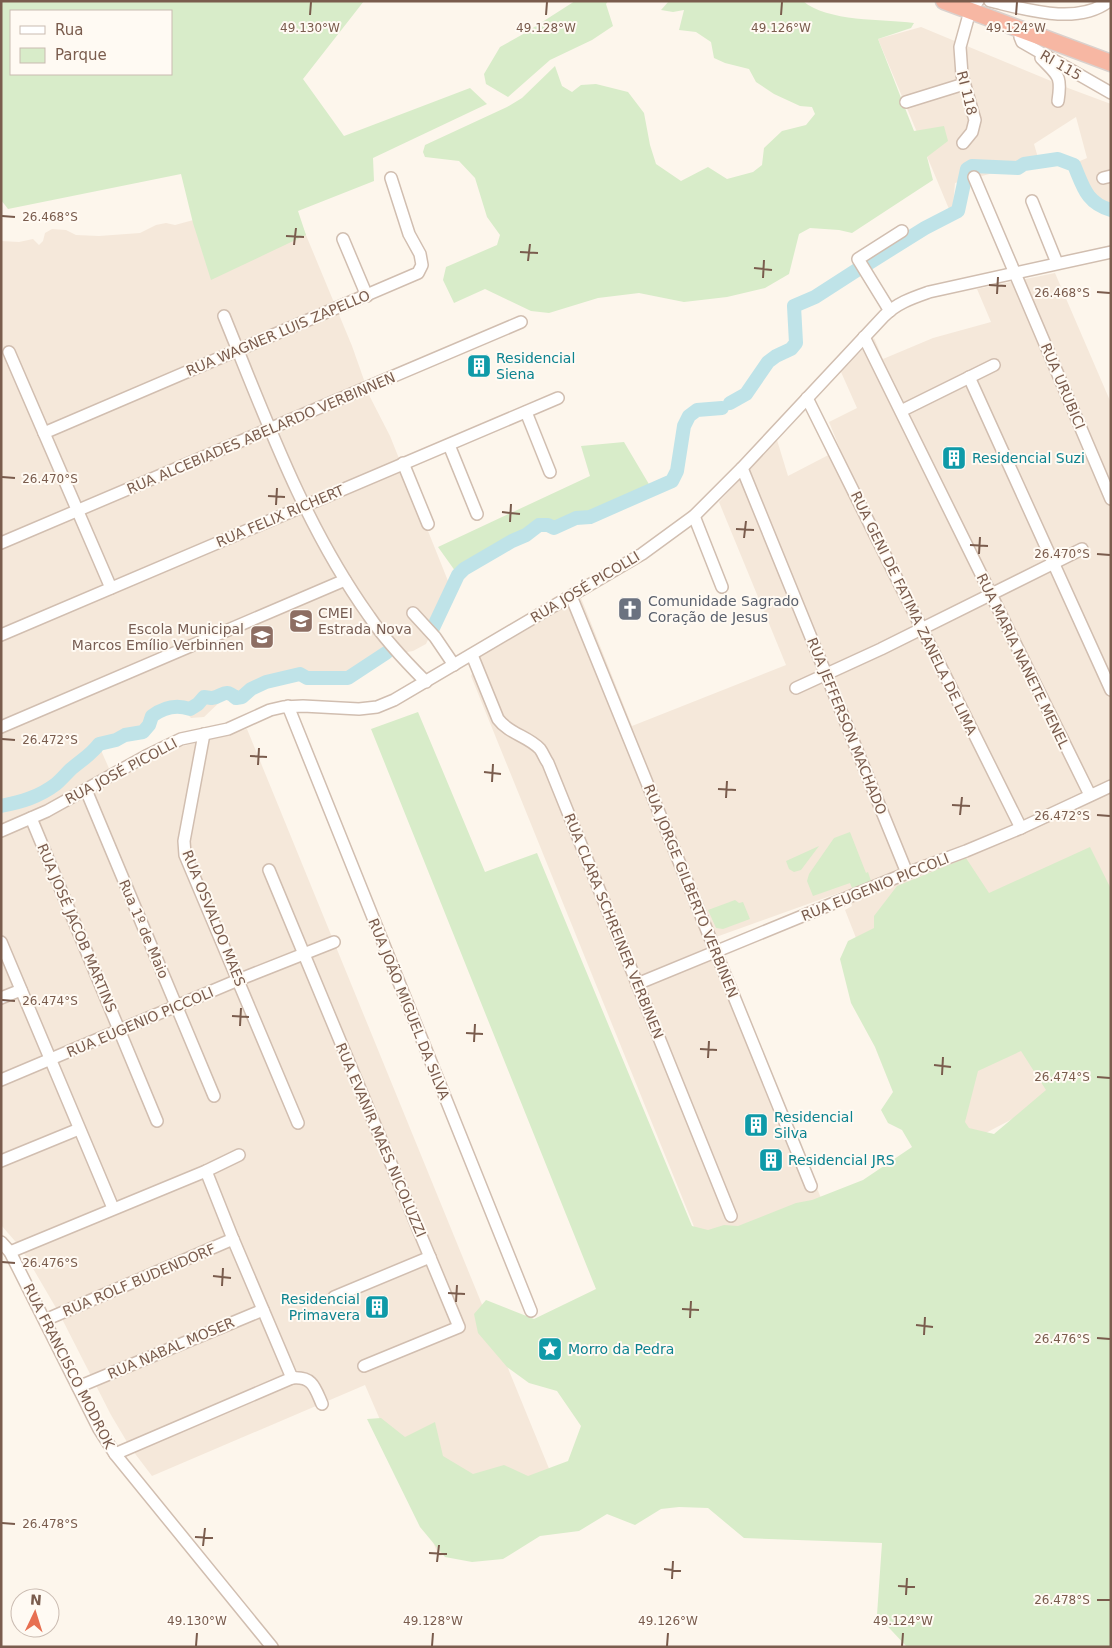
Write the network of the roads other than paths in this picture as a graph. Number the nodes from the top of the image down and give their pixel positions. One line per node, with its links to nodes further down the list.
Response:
1 (944, 1): 4 (highway)
2 (990, 1): 3 (street)
3 (1108, 1)
4 (974, 6): 5 (highway); 8 (street, RI 118)
5 (1022, 30): 6 (street, RI 115); 7 (highway)
6 (1032, 48): 9 (street, RI 115); 10 (street)
7 (1111, 63)
8 (964, 84): 11 (street); 12 (street, RI 118)
9 (1111, 93)
10 (1058, 101)
11 (906, 102)
12 (963, 143)
13 (974, 177): 20 (street, RUA URUBICI)
14 (391, 178): 21 (street, RUA WAGNER LUIS ZAPELLO)
15 (1032, 201): 19 (street)
16 (902, 231): 22 (street)
17 (343, 239): 21 (street)
18 (1111, 252): 19 (street, RUA JOSÉ PICOLLI)
19 (1057, 263): 20 (street, RUA JOSÉ PICOLLI)
20 (1015, 272): 22 (street, RUA JOSÉ PICOLLI); 41 (street, RUA URUBICI)
21 (367, 296): 26 (street, RUA WAGNER LUIS ZAPELLO)
22 (890, 311): 25 (street, RUA JOSÉ PICOLLI)
23 (224, 316): 26 (street)
24 (521, 322): 34 (street, RUA ALCEBIADES ABELARDO VERBINNEN)
25 (864, 338): 31 (street, RUA JOSÉ PICOLLI); 33 (street, RUA MARIA NANETE MENEL)
26 (238, 350): 34 (street); 35 (street, RUA WAGNER LUIS ZAPELLO)
27 (9, 352): 35 (street)
28 (994, 365): 29 (street)
29 (969, 377): 33 (street); 49 (street)
30 (558, 398): 32 (street, RUA FELIX RICHERT)
31 (807, 398): 38 (street, RUA JOSÉ PICOLLI); 56 (street, RUA GENI DE FATIMA ZANELA DE LIMA)
32 (528, 411): 36 (street, RUA FELIX RICHERT); 39 (street)
33 (901, 411): 54 (street, RUA MARIA NANETE MENEL)
34 (270, 429): 42 (street); 43 (street, RUA ALCEBIADES ABELARDO VERBINNEN)
35 (44, 432): 43 (street)
36 (452, 444): 37 (street, RUA FELIX RICHERT); 40 (street); 44 (street)
37 (403, 463): 42 (street, RUA FELIX RICHERT); 46 (street)
38 (742, 468): 45 (street, RUA JOSÉ PICOLLI); 60 (street, RUA JEFFERSON MACHADO)
39 (552, 471)
40 (475, 493)
41 (1111, 499)
42 (304, 506): 50 (street); 52 (street, RUA FELIX RICHERT)
43 (78, 511): 47 (street, RUA ALCEBIADES ABELARDO VERBINNEN); 52 (street)
44 (477, 514)
45 (694, 516): 51 (street); 53 (street, RUA JOSÉ PICOLLI)
46 (428, 524)
47 (1, 543)
48 (1082, 549): 49 (street)
49 (1053, 563): 54 (street); 63 (street)
50 (345, 580): 61 (street); 65 (street)
51 (722, 587)
52 (111, 588): 57 (street, RUA FELIX RICHERT)
53 (571, 596): 58 (street, RUA JOSÉ PICOLLI); 77 (street, RUA JORGE GILBERTO VERBINEN)
54 (990, 596): 56 (street); 69 (street, RUA MARIA NANETE MENEL)
55 (413, 613): 59 (street)
56 (922, 629): 60 (street); 71 (street, RUA GENI DE FATIMA ZANELA DE LIMA)
57 (1, 635)
58 (472, 655): 59 (street, RUA JOSÉ PICOLLI); 80 (street, RUA CLARA SCHREINER VERBINEN)
59 (454, 665): 61 (street, RUA JOSÉ PICOLLI)
60 (826, 675): 62 (street); 74 (street, RUA JEFFERSON MACHADO)
61 (426, 682): 64 (street, RUA JOSÉ PICOLLI)
62 (796, 688)
63 (1111, 690)
64 (288, 706): 66 (street, RUA JOSÉ PICOLLI); 103 (street, RUA JOÃO MIGUEL DA SILVA)
65 (1, 727)
66 (204, 734): 68 (street, RUA JOSÉ PICOLLI); 79 (street, RUA OSVALDO MAES)
67 (1111, 786): 69 (street, RUA EUGENIO PICCOLI)
68 (86, 790): 70 (street, RUA JOSÉ PICOLLI); 83 (street, Rua 1º de Maio)
69 (1090, 795): 71 (street, RUA EUGENIO PICCOLI)
70 (31, 818): 72 (street, RUA JOSÉ PICOLLI); 84 (street, RUA JOSÉ JACOB MARTINS)
71 (1021, 828): 74 (street, RUA EUGENIO PICCOLI)
72 (1, 831)
73 (269, 870): 78 (street, RUA EVANIR MAES NICOLUZZI)
74 (907, 873): 77 (street, RUA EUGENIO PICCOLI)
75 (1, 942): 81 (street)
76 (334, 942): 78 (street, RUA EUGENIO PICCOLI)
77 (715, 952): 80 (street, RUA EUGENIO PICCOLI); 94 (street, RUA JORGE GILBERTO VERBINEN)
78 (303, 954): 79 (street, RUA EUGENIO PICCOLI); 100 (street, RUA EVANIR MAES NICOLUZZI)
79 (238, 980): 83 (street, RUA EUGENIO PICCOLI); 89 (street, RUA OSVALDO MAES)
80 (637, 984): 96 (street, RUA CLARA SCHREINER VERBINEN)
81 (21, 990): 82 (street); 85 (street)
82 (1, 998)
83 (177, 1007): 84 (street, RUA EUGENIO PICCOLI); 87 (street, Rua 1º de Maio)
84 (120, 1030): 85 (street, RUA EUGENIO PICCOLI); 88 (street, RUA JOSÉ JACOB MARTINS)
85 (50, 1059): 86 (street, RUA EUGENIO PICCOLI); 90 (street)
86 (1, 1080)
87 (214, 1096)
88 (157, 1121)
89 (298, 1123)
90 (79, 1128): 92 (street); 95 (street)
91 (239, 1155): 93 (street)
92 (1, 1161)
93 (206, 1171): 95 (street); 97 (street)
94 (811, 1186)
95 (113, 1208): 99 (street)
96 (731, 1216)
97 (233, 1239): 102 (street); 104 (street, RUA ROLF BUDENDORF)
98 (1, 1242): 99 (street, RUA FRANCISCO MODROK)
99 (10, 1252): 104 (street, RUA FRANCISCO MODROK)
100 (430, 1257): 101 (street); 105 (street, RUA EVANIR MAES NICOLUZZI)
101 (334, 1297)
102 (263, 1310): 106 (street); 107 (street, RUA NABAL MOSER)
103 (531, 1311)
104 (45, 1320): 107 (street, RUA FRANCISCO MODROK)
105 (364, 1366)
106 (292, 1378): 108 (street); 109 (street)
107 (78, 1387): 109 (street, RUA FRANCISCO MODROK)
108 (322, 1404)
109 (115, 1454): 110 (street, RUA FRANCISCO MODROK)
110 (272, 1647)

